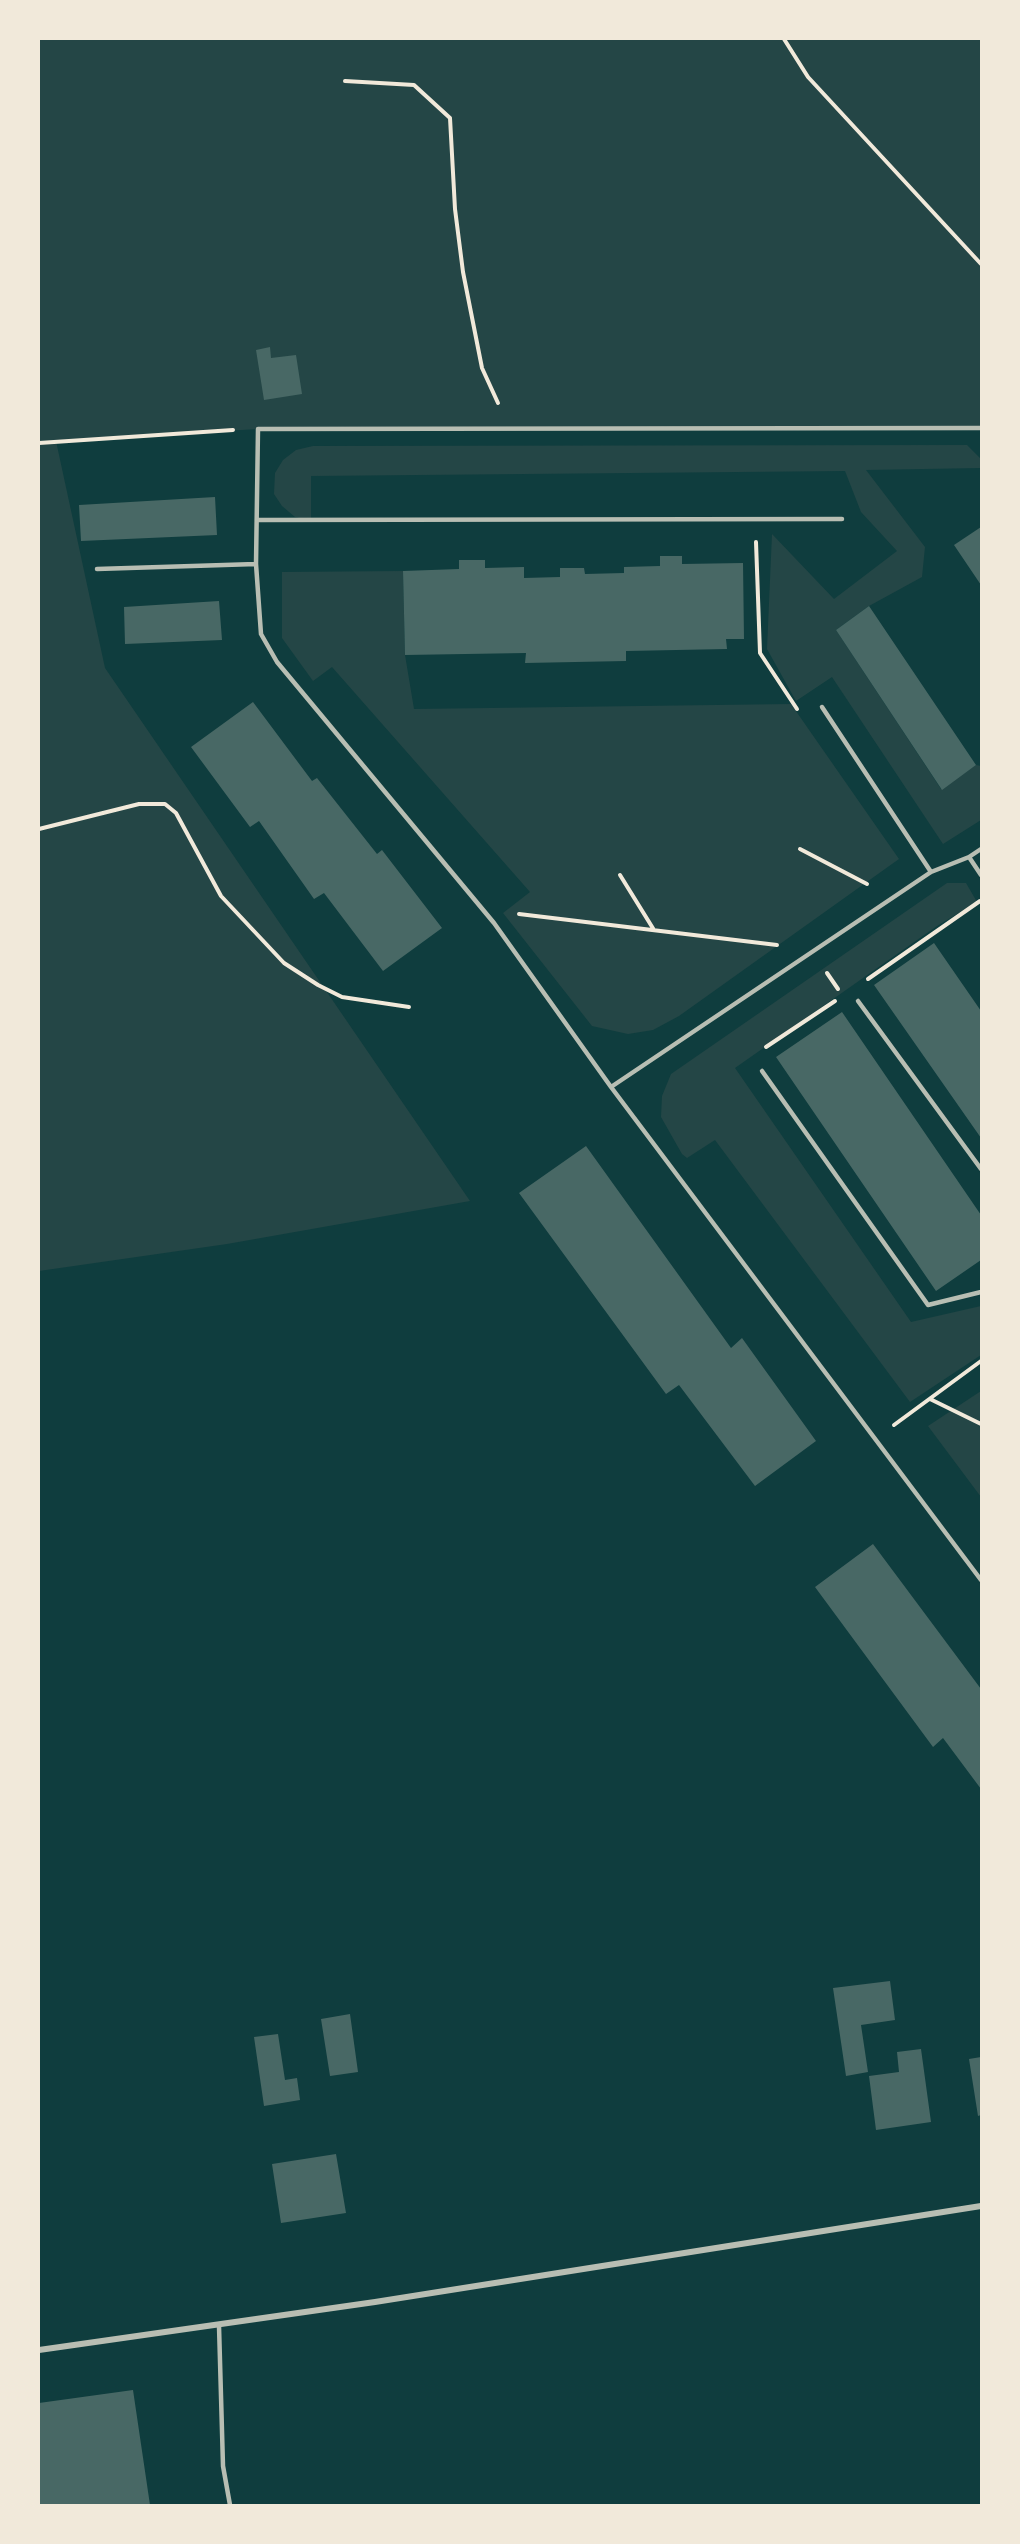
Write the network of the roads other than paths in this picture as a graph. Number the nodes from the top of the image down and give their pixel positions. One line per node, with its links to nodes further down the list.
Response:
1 (981, 428): 3 (lane)
2 (842, 519): 3 (lane)
3 (257, 520): 4 (lane)
4 (256, 564): 5 (lane); 13 (lane)
5 (97, 569)
6 (822, 707): 9 (lane)
7 (981, 849): 8 (lane)
8 (969, 857): 9 (lane); 10 (lane)
9 (931, 872): 13 (lane)
10 (981, 875)
11 (858, 1001): 14 (lane)
12 (762, 1071): 15 (lane)
13 (611, 1087): 16 (lane)
14 (981, 1169)
15 (981, 1292)
16 (981, 1580)
17 (981, 2206): 18 (street)
18 (219, 2326): 19 (street); 20 (lane)
19 (39, 2350)
20 (230, 2505)

